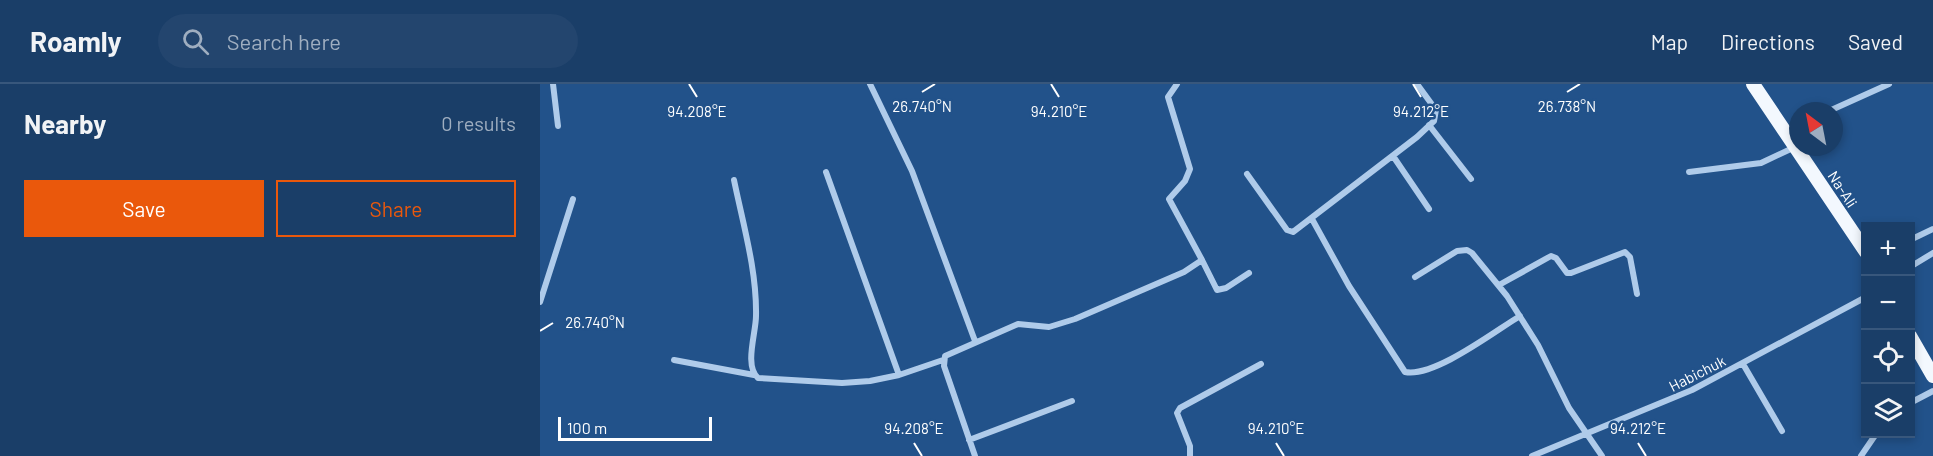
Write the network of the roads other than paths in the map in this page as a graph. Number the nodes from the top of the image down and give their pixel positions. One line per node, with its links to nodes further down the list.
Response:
1 (553, 84): 9 (street)
2 (870, 84): 37 (street)
3 (1178, 84): 28 (street)
4 (1417, 84): 8 (street)
5 (1753, 84): 11 (main road, Na-Ali)
6 (1889, 84): 7 (street)
7 (1843, 105)
8 (1429, 125): 14 (street); 19 (street)
9 (558, 126)
10 (1789, 130): 11 (street)
11 (1785, 132): 12 (main road, Na-Ali)
12 (1789, 138)
13 (1789, 150): 17 (street)
14 (1393, 156): 22 (street); 23 (street)
15 (1801, 156): 26 (main road, Na-Ali)
16 (826, 172): 44 (street)
17 (1689, 172)
18 (1246, 174): 23 (street)
19 (1471, 179)
20 (734, 180): 43 (street)
21 (573, 199): 35 (street)
22 (1429, 209)
23 (1312, 219): 36 (street)
24 (1933, 229): 25 (street)
25 (1915, 238)
26 (1861, 245)
27 (1933, 253): 29 (street)
28 (1202, 260): 30 (street); 37 (street)
29 (1915, 264)
30 (1249, 273)
31 (1414, 276): 32 (street)
32 (1499, 285): 33 (street); 36 (street)
33 (1637, 294)
34 (1861, 298): 42 (street, Habichuk)
35 (540, 302)
36 (1520, 316): 50 (street)
37 (975, 341): 40 (street)
38 (1915, 343): 45 (main road)
39 (674, 360): 43 (street)
40 (943, 360): 44 (street); 52 (street)
41 (1261, 364): 54 (street)
42 (1743, 364): 49 (street); 50 (street, Habichuk)
43 (754, 375): 44 (street)
44 (899, 375)
45 (1933, 376)
46 (1933, 391): 48 (street)
47 (1072, 401): 52 (street)
48 (1915, 401)
49 (1782, 431)
50 (1586, 433): 55 (street, Habichuk); 56 (street)
51 (1873, 438): 57 (street)
52 (969, 440): 53 (street)
53 (975, 456)
54 (1190, 456)
55 (1532, 456)
56 (1602, 456)
57 (1861, 456)

